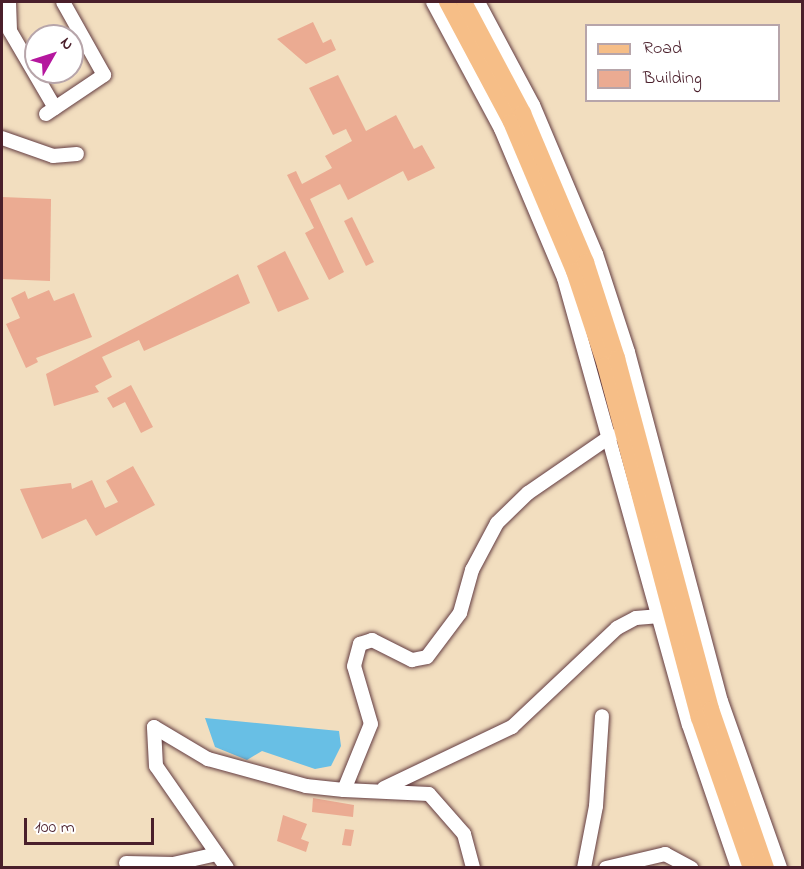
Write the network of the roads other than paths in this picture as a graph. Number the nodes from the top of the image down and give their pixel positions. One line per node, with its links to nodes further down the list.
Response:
1 (9, 2): 2 (street)
2 (63, 2)
3 (433, 2): 9 (street)
4 (447, 2): 11 (main road)
5 (464, 2): 11 (main road)
6 (478, 2): 11 (street)
7 (2, 138): 8 (street)
8 (77, 154)
9 (611, 436): 10 (street); 14 (street)
10 (660, 616): 11 (street); 13 (street)
11 (686, 641): 22 (street); 23 (main road); 24 (main road); 25 (street)
12 (602, 716): 19 (street)
13 (384, 788): 14 (street); 18 (street)
14 (344, 790): 15 (street)
15 (217, 854): 16 (street); 17 (street)
16 (126, 863)
17 (227, 867)
18 (473, 867)
19 (584, 867)
20 (606, 867): 21 (street)
21 (691, 867)
22 (738, 867)
23 (751, 867)
24 (766, 867)
25 (780, 867)

